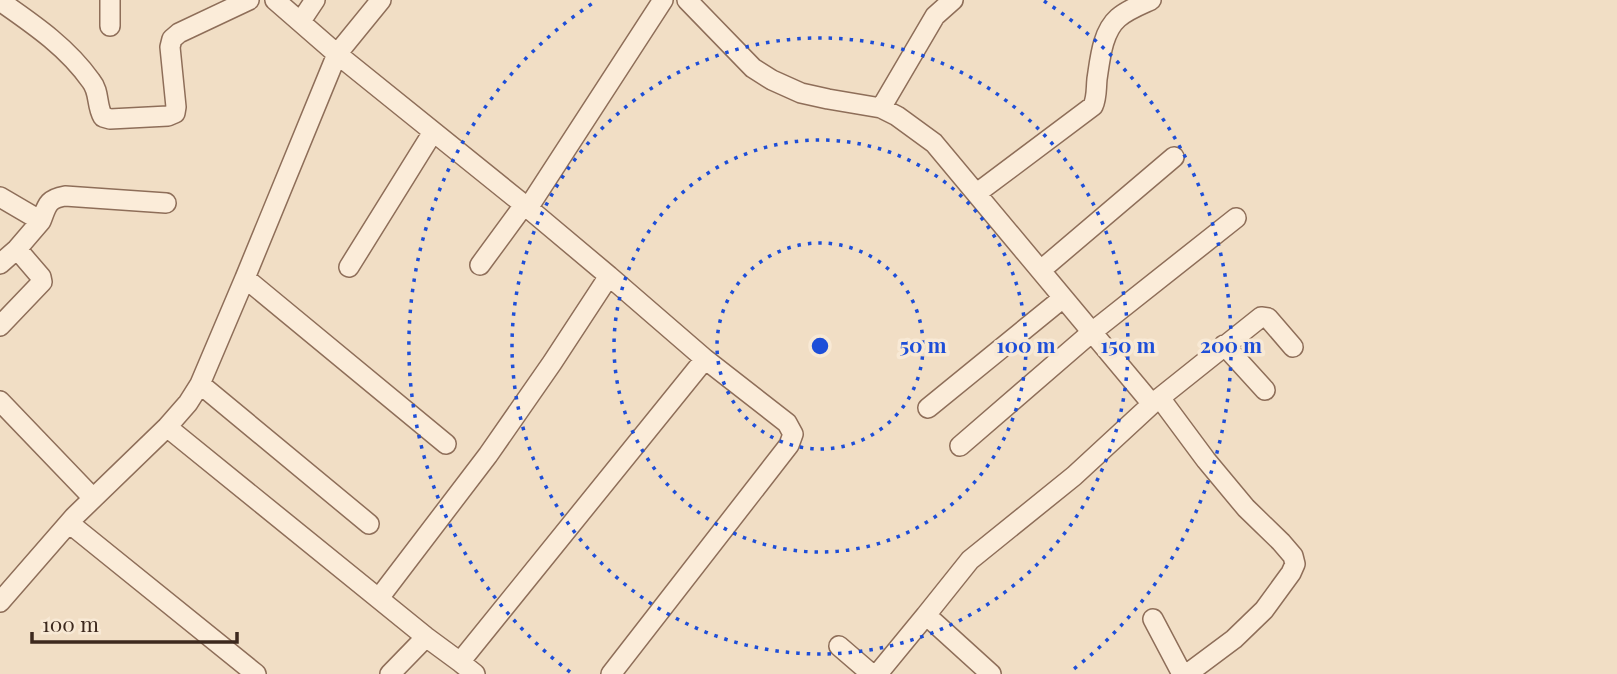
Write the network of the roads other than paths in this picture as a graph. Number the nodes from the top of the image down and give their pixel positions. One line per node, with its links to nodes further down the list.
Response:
1 (110, 0): 12 (street)
2 (249, 0): 9 (street)
3 (275, 0): 11 (street)
4 (315, 0): 11 (street)
5 (381, 0): 13 (street)
6 (663, 0): 20 (street)
7 (687, 0): 14 (street)
8 (1151, 0): 17 (street)
9 (0, 1)
10 (947, 2): 14 (street)
11 (301, 21): 13 (street)
12 (110, 26)
13 (337, 54): 15 (street); 29 (street)
14 (881, 108): 17 (street)
15 (433, 132): 20 (street); 26 (street)
16 (1174, 158): 27 (street)
17 (977, 193): 27 (street)
18 (0, 197): 22 (street)
19 (166, 203): 22 (street)
20 (526, 207): 25 (street); 28 (street)
21 (1236, 218): 32 (street)
22 (41, 221): 23 (street)
23 (17, 249): 24 (street); 31 (street)
24 (0, 264)
25 (480, 265)
26 (349, 267)
27 (1041, 270): 30 (street)
28 (609, 276): 35 (street); 47 (street)
29 (245, 278): 36 (street); 42 (street)
30 (1063, 298): 32 (street); 40 (street)
31 (0, 326)
32 (1092, 332): 39 (street); 43 (street)
33 (1224, 345): 34 (street); 37 (street); 39 (street)
34 (1293, 347)
35 (705, 359): 53 (street); 56 (street)
36 (200, 384): 41 (street); 46 (street)
37 (1265, 390)
38 (0, 401): 44 (street)
39 (1156, 401): 49 (street); 58 (street)
40 (928, 408)
41 (167, 427): 44 (street); 47 (street)
42 (446, 444)
43 (960, 446)
44 (93, 498): 45 (street)
45 (69, 523): 48 (street); 54 (street)
46 (369, 524)
47 (379, 598): 51 (street)
48 (0, 602)
49 (926, 615): 52 (street); 57 (street)
50 (1153, 619): 58 (street)
51 (426, 637): 53 (street); 55 (street)
52 (839, 646)
53 (468, 668)
54 (256, 674)
55 (390, 674)
56 (611, 674)
57 (991, 674)
58 (1184, 674)

